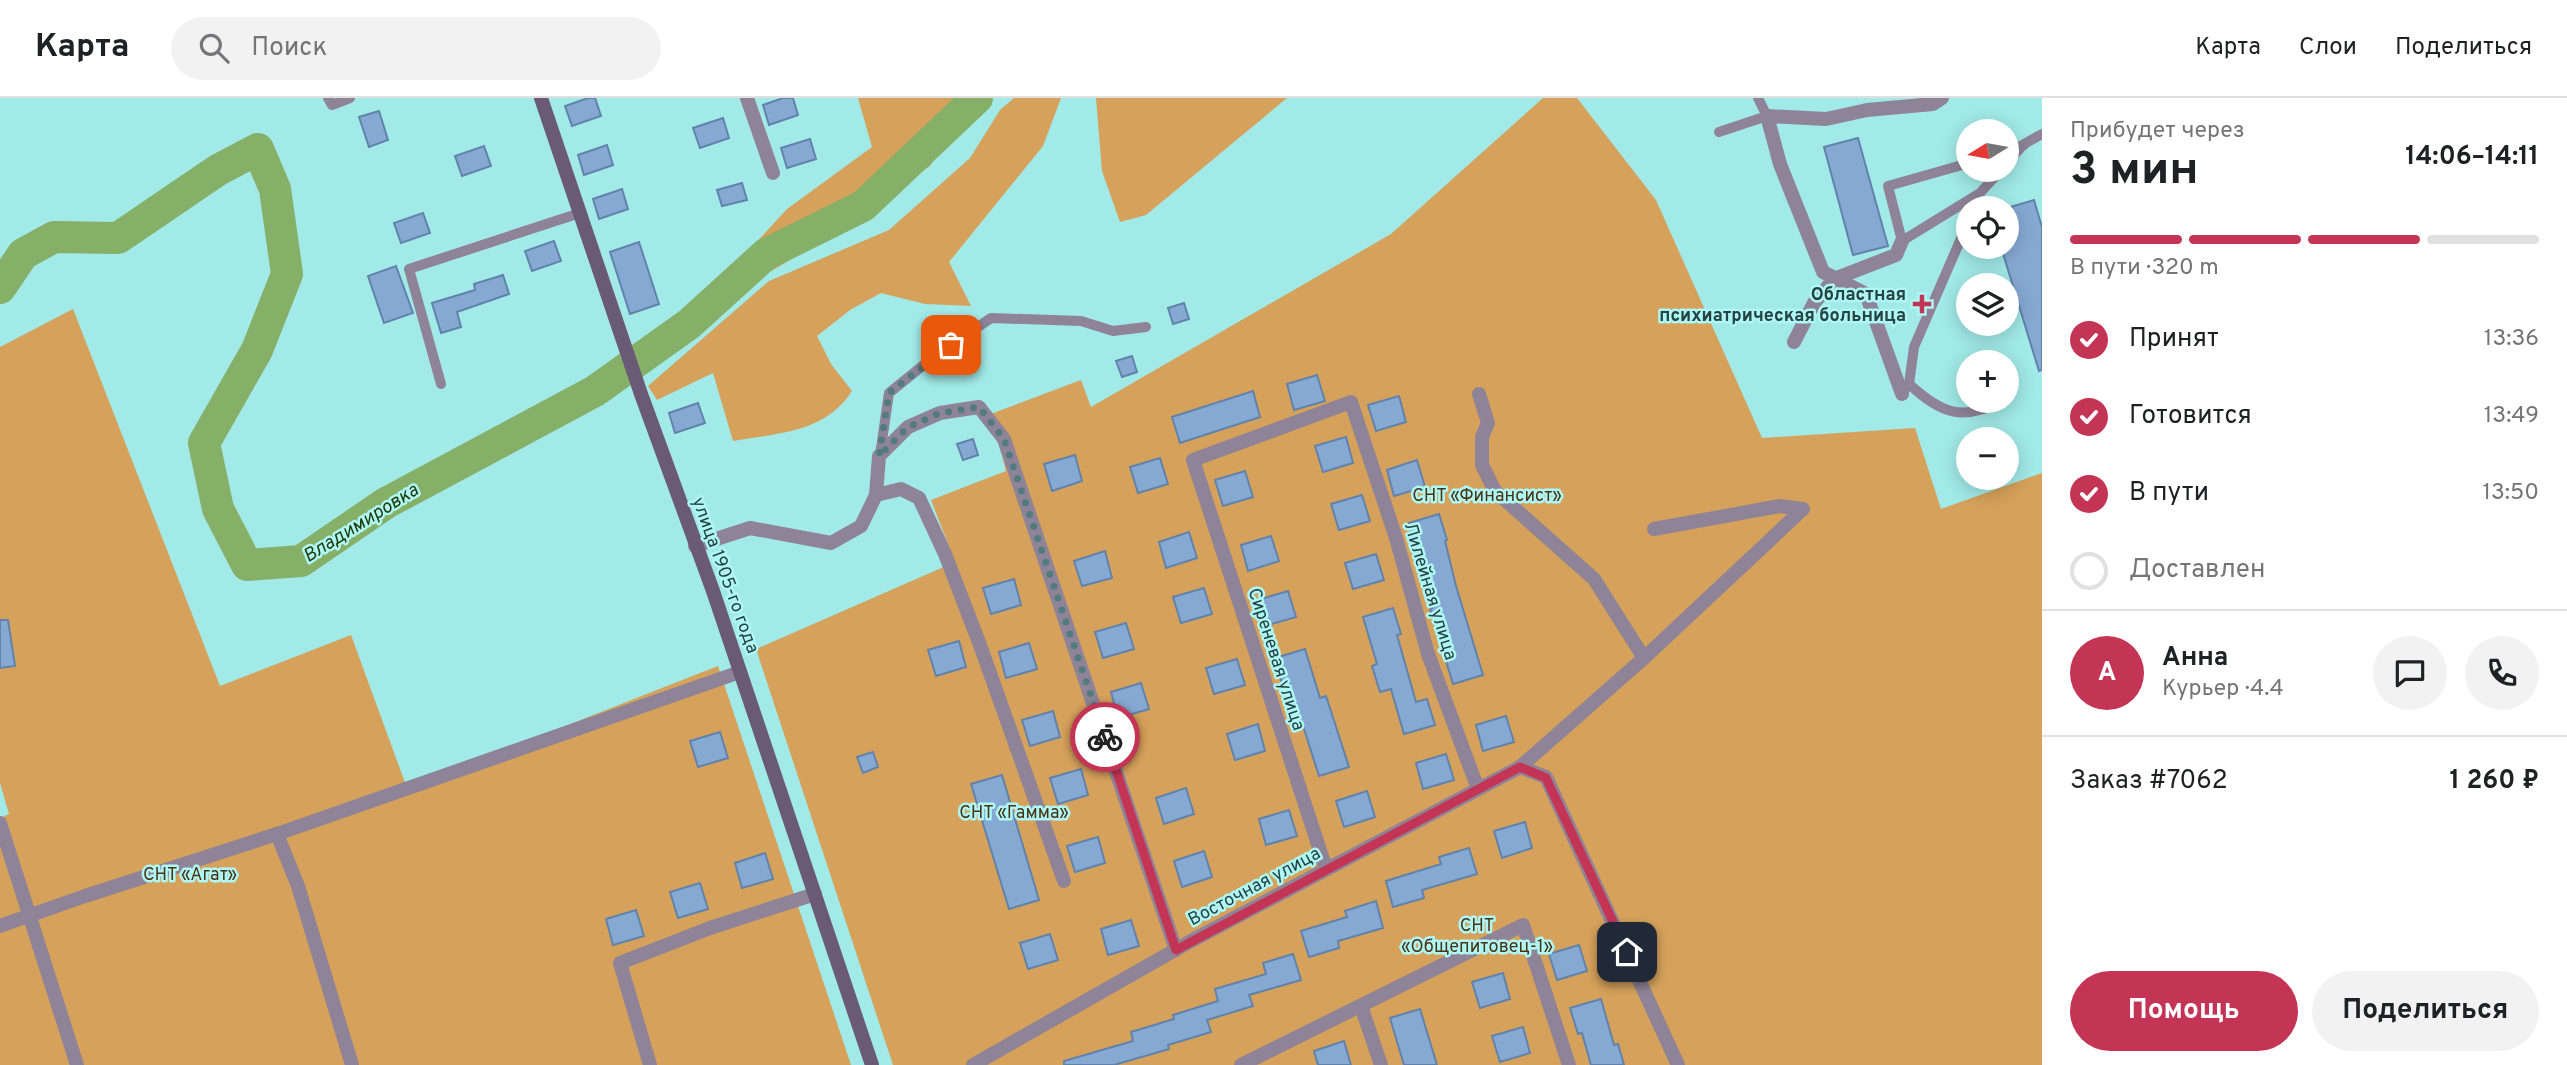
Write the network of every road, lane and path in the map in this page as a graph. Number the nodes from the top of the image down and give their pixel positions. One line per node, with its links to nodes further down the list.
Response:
1 (328, 98): 2 (lane)
2 (350, 98)
3 (541, 98): 18 (street, улица 1905-го года)
4 (747, 98): 14 (street)
5 (1758, 98): 7 (lane)
6 (1942, 98): 7 (street)
7 (1766, 116): 8 (lane); 21 (street)
8 (1719, 132)
9 (2042, 134): 10 (lane)
10 (2024, 145): 11 (lane); 12 (lane)
11 (2020, 146)
12 (2020, 149)
13 (1956, 167): 19 (lane)
14 (773, 173)
15 (1990, 182): 16 (lane)
16 (1980, 193): 17 (lane); 19 (lane)
17 (1979, 196)
18 (580, 213): 24 (lane); 32 (street, улица 1905-го года)
19 (1902, 241): 21 (street)
20 (1956, 250): 25 (lane)
21 (1833, 279): 23 (street); 25 (street)
22 (1146, 327): 29 (lane)
23 (1794, 342)
24 (441, 384)
25 (1905, 389): 28 (lane)
26 (1479, 394): 33 (street)
27 (1351, 402): 36 (street, Лилейная улица); 39 (street, Сиреневая улица)
28 (1963, 413)
29 (879, 456): 30 (street); 44 (street)
30 (876, 495): 32 (street); 40 (street)
31 (1654, 529): 33 (street, Восточная улица)
32 (695, 546): 34 (street, улица 1905-го года)
33 (1644, 658): 35 (street, Восточная улица)
34 (740, 672): 38 (street); 41 (street, улица 1905-го года)
35 (1520, 767): 36 (street, Восточная улица); 54 (street)
36 (1478, 789): 39 (street, Восточная улица)
37 (0, 823): 42 (street)
38 (277, 834): 42 (street); 47 (street)
39 (1326, 869): 44 (street, Восточная улица)
40 (1064, 881)
41 (815, 894): 48 (street); 49 (street, улица 1905-го года)
42 (29, 917): 43 (street); 46 (street)
43 (0, 926)
44 (1176, 950): 50 (street, Восточная улица)
45 (1361, 1006): 51 (street); 52 (street); 53 (street)
46 (77, 1065)
47 (352, 1065)
48 (650, 1065)
49 (872, 1065)
50 (973, 1065)
51 (1241, 1065)
52 (1381, 1065)
53 (1569, 1065)
54 (1678, 1065)

